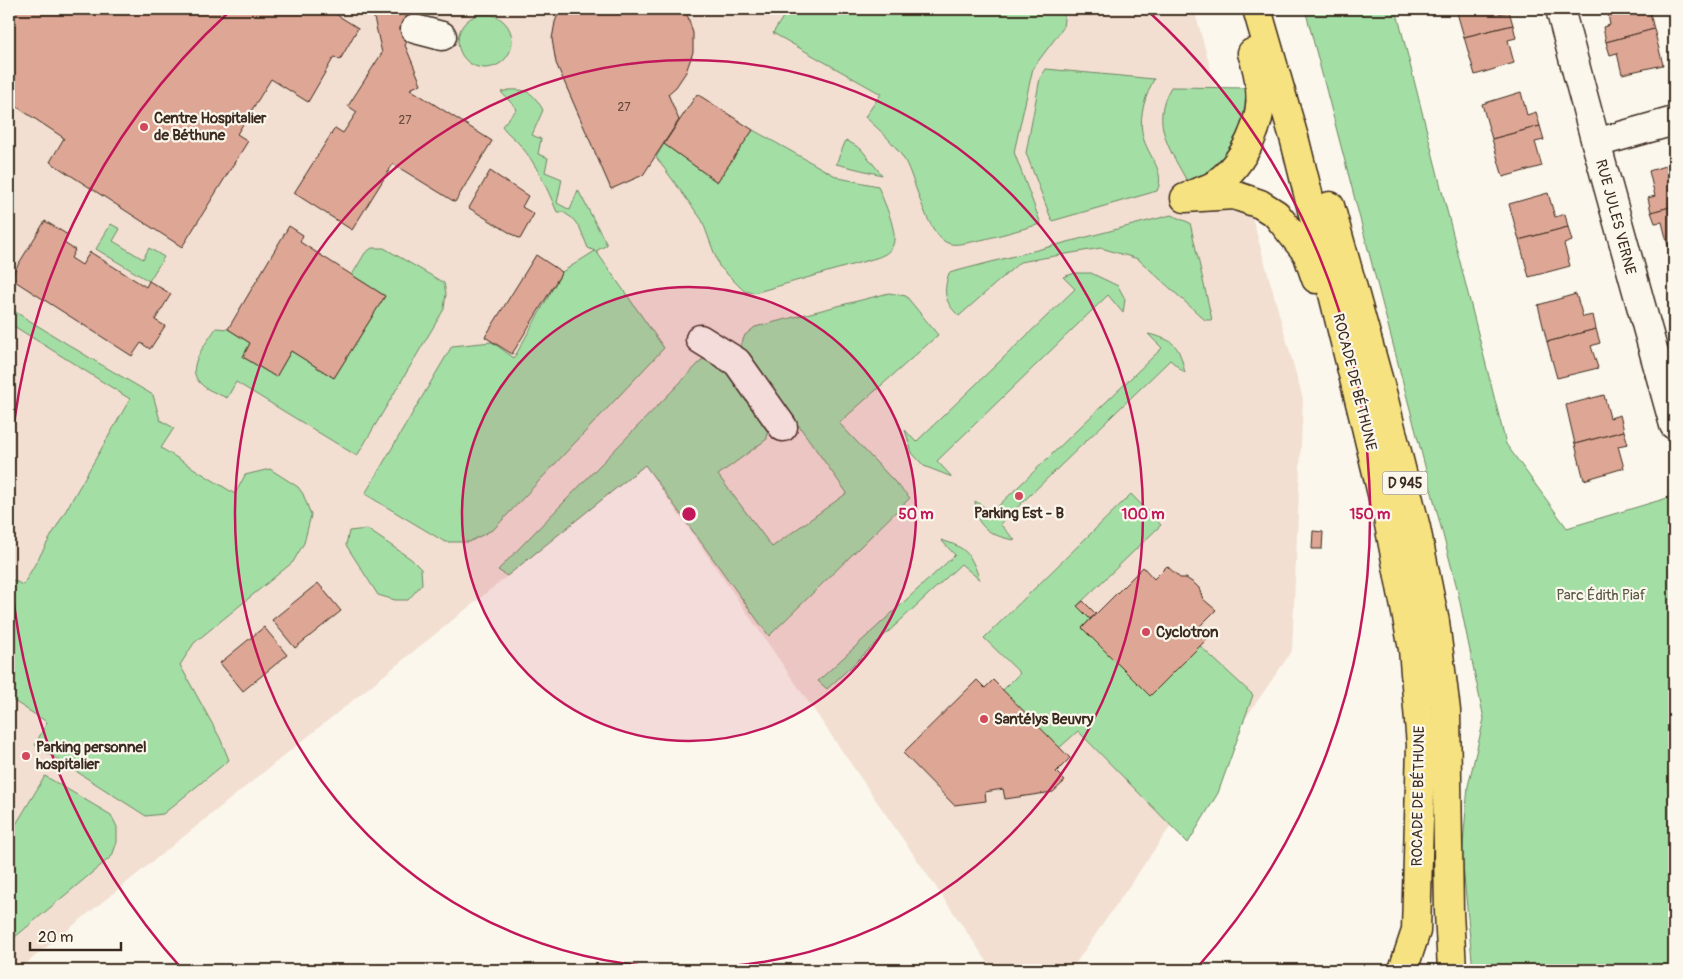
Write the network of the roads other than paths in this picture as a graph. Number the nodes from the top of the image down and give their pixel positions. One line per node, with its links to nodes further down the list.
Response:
1 (1239, 9): 12 (main road)
2 (1257, 9): 12 (main road, ROCADE DE BÉTHUNE / D 945)
3 (1276, 9): 14 (main road, ROCADE DE BÉTHUNE / D 945)
4 (1560, 9): 8 (street, RUE JULES VERNE)
5 (415, 29): 6 (street)
6 (442, 36)
7 (1674, 121): 8 (street)
8 (1596, 143): 10 (street, RUE JULES VERNE)
9 (700, 338): 11 (street)
10 (1674, 424)
11 (782, 428)
12 (1366, 428): 13 (main road, ROCADE DE BÉTHUNE / D 945)
13 (1403, 970)
14 (1452, 970)

